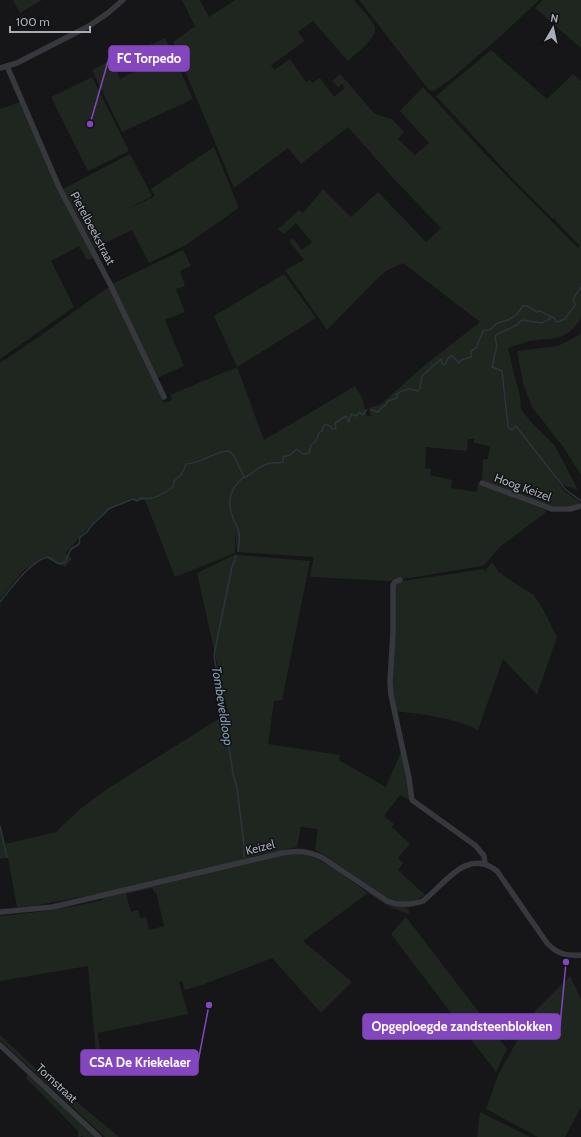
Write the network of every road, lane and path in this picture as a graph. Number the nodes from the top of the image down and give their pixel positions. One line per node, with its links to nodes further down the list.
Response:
1 (124, 0): 2 (street)
2 (7, 66): 3 (street); 4 (street, Pietelbeekstraat)
3 (0, 68)
4 (164, 397)
5 (482, 483): 6 (street, Hoog Keizel)
6 (581, 506)
7 (400, 580): 8 (street)
8 (485, 864): 9 (street, Keizel); 10 (street)
9 (0, 912)
10 (581, 955)
11 (0, 1045): 12 (street, Tomstraat)
12 (99, 1137)

